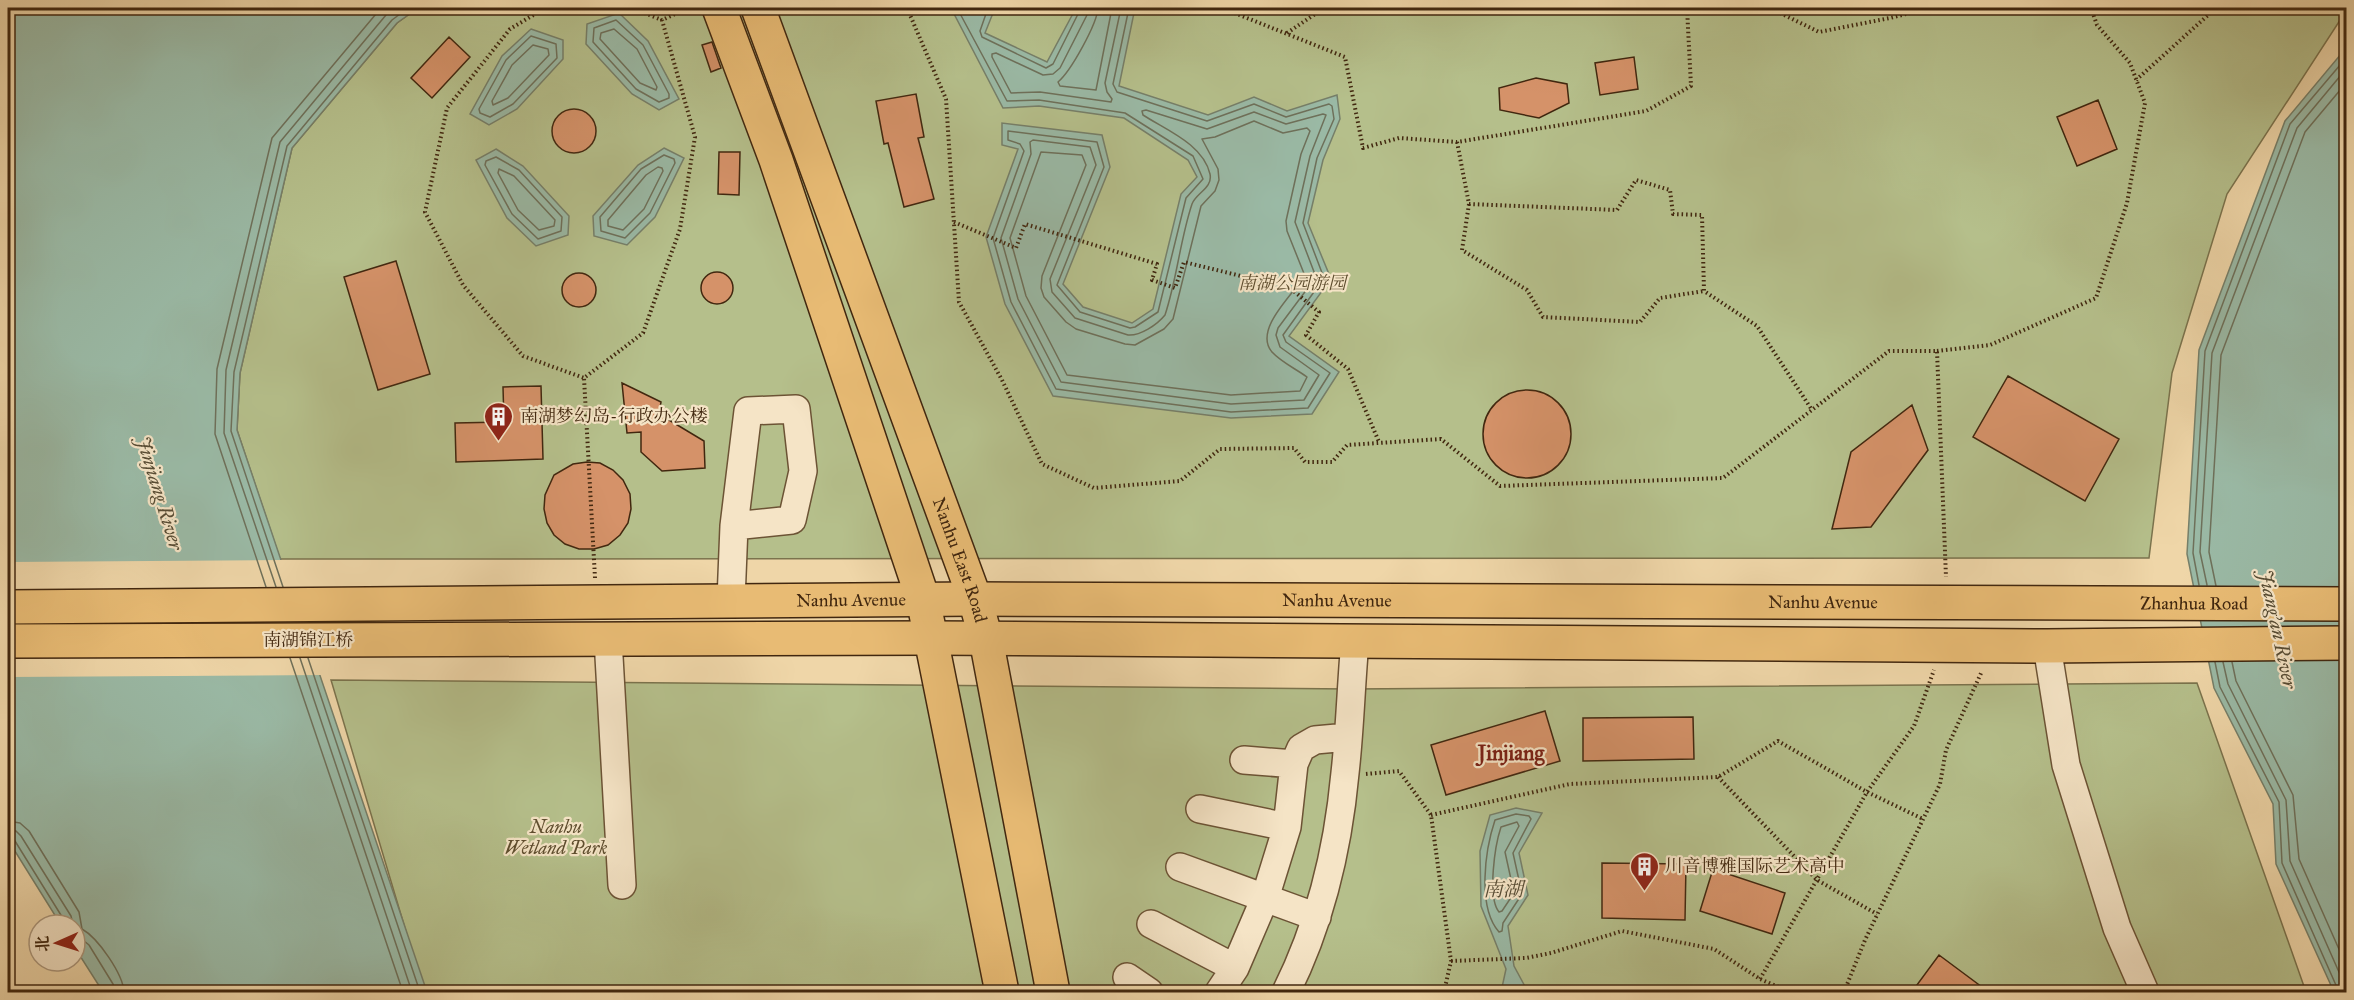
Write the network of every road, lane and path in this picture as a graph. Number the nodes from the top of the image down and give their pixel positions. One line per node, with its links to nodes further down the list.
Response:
1 (545, 8): 24 (path)
2 (632, 8): 16 (path)
3 (688, 8): 16 (path)
4 (719, 8): 28 (main road)
5 (758, 8): 29 (main road, Nanhu East Road)
6 (907, 8): 21 (path)
7 (1222, 8): 17 (path)
8 (1324, 8): 17 (path)
9 (1687, 8): 19 (path)
10 (1736, 8): 11 (path)
11 (1930, 8)
12 (2091, 8): 18 (path)
13 (2202, 8): 15 (path)
14 (2216, 8): 15 (path)
15 (2207, 14): 18 (path)
16 (662, 20): 24 (path)
17 (1287, 33): 19 (path)
18 (2136, 80): 23 (path)
19 (1457, 142): 20 (path)
20 (1469, 204): 22 (path); 22 (path)
21 (954, 222): 26 (path); 26 (path)
22 (1704, 291): 25 (path)
23 (1937, 351): 25 (path); 32 (path)
24 (584, 378): 31 (path)
25 (1812, 410): 26 (path)
26 (1378, 442)
27 (734, 526): 30 (street)
28 (923, 599): 29 (main road, Nanhu Avenue); 30 (main road, Nanhu Avenue); 36 (main road)
29 (975, 599): 32 (main road, Nanhu Avenue); 38 (main road, Nanhu East Road)
30 (731, 600): 31 (main road, Nanhu Avenue)
31 (596, 601): 35 (main road, 南湖锦江桥)
32 (1947, 602): 33 (main road, Nanhu Avenue)
33 (2077, 603): 34 (main road, Zhanhua Road)
34 (2346, 604)
35 (8, 608)
36 (932, 638): 37 (main road); 38 (main road); 66 (main road)
37 (608, 639): 39 (main road, 南湖锦江桥); 57 (street)
38 (986, 639): 40 (main road); 67 (main road, Nanhu East Road)
39 (8, 641)
40 (1355, 641): 42 (main road); 45 (street)
41 (2346, 643): 44 (main road)
42 (1943, 645): 43 (main road); 50 (path)
43 (1994, 646): 44 (main road); 53 (path)
44 (2062, 646): 74 (street)
45 (1348, 737): 47 (street); 48 (street)
46 (1244, 760): 47 (street)
47 (1294, 764): 54 (street)
48 (1345, 775): 52 (path); 60 (street)
49 (1718, 777): 50 (path); 52 (path); 56 (path)
50 (1867, 792): 53 (path); 56 (path)
51 (1200, 809): 54 (street)
52 (1431, 815): 62 (path)
53 (1923, 819): 59 (path)
54 (1287, 827): 58 (street)
55 (1180, 867): 58 (street)
56 (1817, 880): 59 (path); 65 (path)
57 (622, 885)
58 (1265, 898): 60 (street); 63 (street)
59 (1877, 914): 73 (path)
60 (1317, 917): 70 (street)
61 (1151, 924): 63 (street)
62 (1450, 961): 65 (path); 71 (path)
63 (1235, 968): 69 (street)
64 (1127, 977): 68 (street)
65 (1760, 980): 72 (path)
66 (1002, 993)
67 (1053, 993)
68 (1149, 993)
69 (1219, 993)
70 (1286, 993)
71 (1444, 993)
72 (1790, 993)
73 (1844, 993)
74 (2145, 993)

